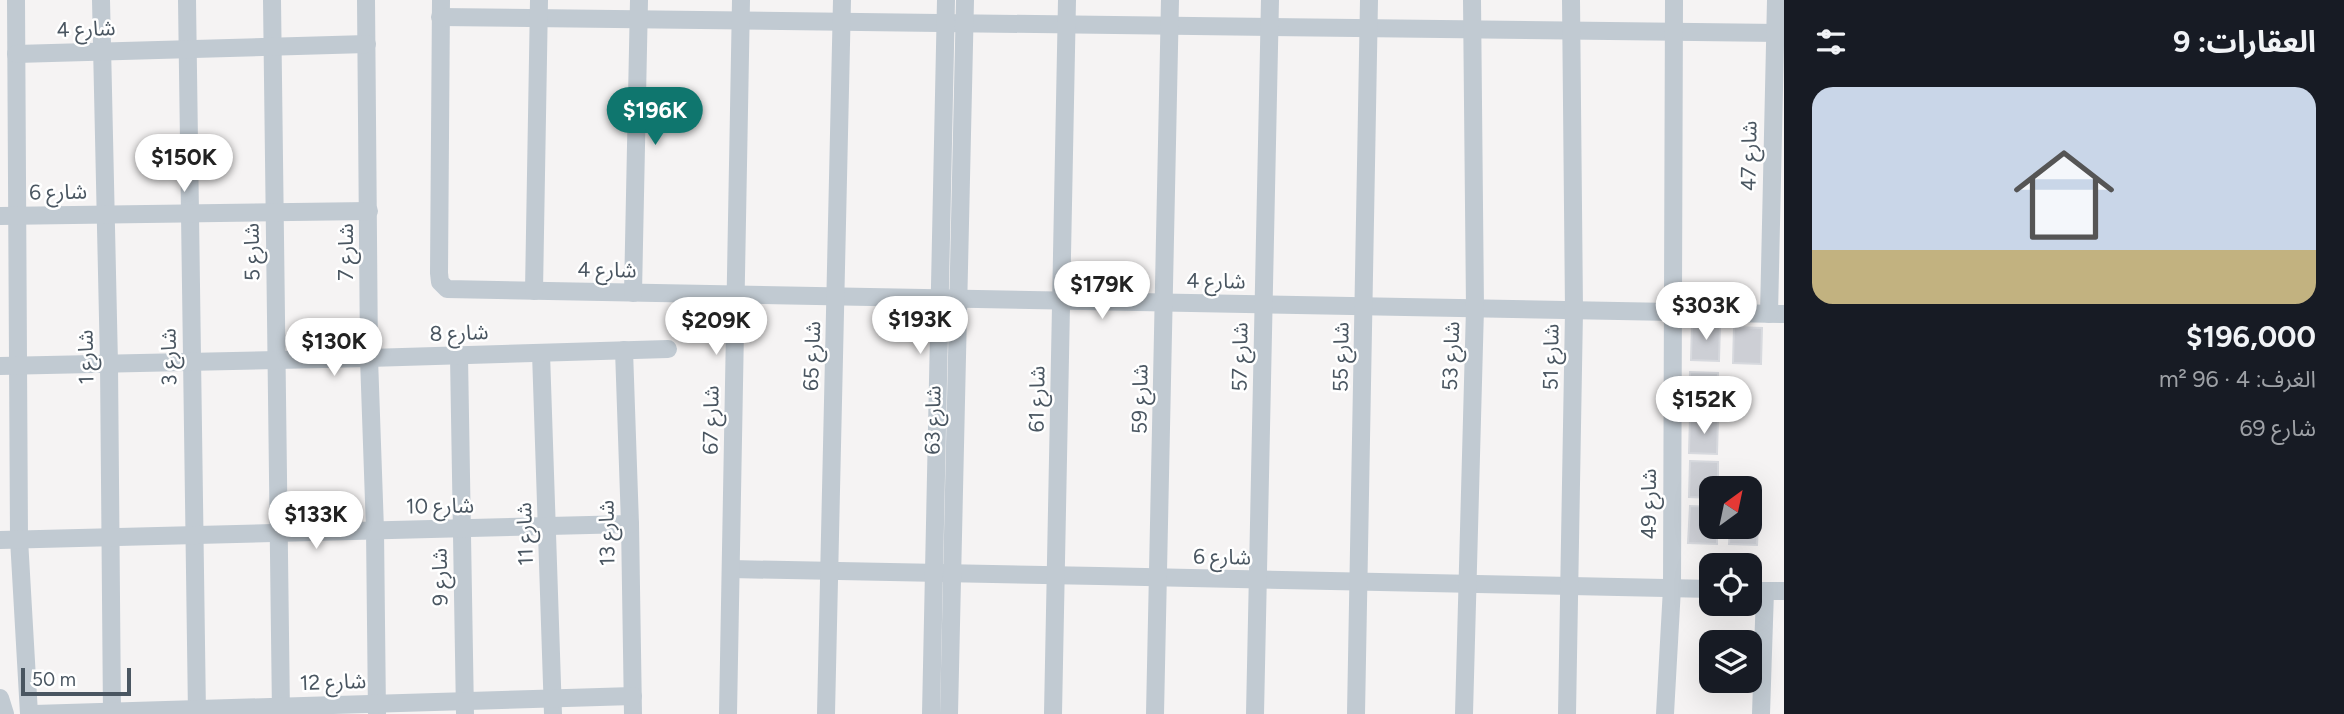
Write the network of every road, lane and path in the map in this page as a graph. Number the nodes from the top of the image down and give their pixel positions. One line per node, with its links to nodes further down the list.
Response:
1 (16, 0): 38 (street)
2 (101, 0): 39 (street, شارع 1)
3 (187, 0): 37 (street, شارع 3)
4 (272, 0): 36 (street, شارع 5)
5 (366, 0): 35 (street, شارع 7)
6 (539, 0): 21 (street)
7 (639, 0): 22 (street)
8 (741, 0): 23 (street, شارع 67)
9 (842, 0): 24 (street, شارع 65)
10 (946, 0): 25 (street, شارع 63)
11 (965, 0): 26 (street, شارع 63)
12 (1067, 0): 27 (street, شارع 61)
13 (1170, 0): 28 (street, شارع 59)
14 (1270, 0): 29 (street, شارع 57)
15 (1369, 0): 30 (street, شارع 55)
16 (1472, 0): 31 (street, شارع 53)
17 (1572, 0): 32 (street, شارع 51)
18 (1674, 0): 33 (street, شارع 49)
19 (1776, 0): 34 (street, شارع 47)
20 (441, 9): 21 (street); 45 (street, شارع 4)
21 (539, 19): 22 (street); 45 (street)
22 (638, 20): 23 (street); 46 (street)
23 (741, 21): 24 (street); 47 (street, شارع 67)
24 (842, 22): 25 (street); 48 (street, شارع 65)
25 (946, 23): 26 (street); 49 (street, شارع 63)
26 (964, 24): 27 (street); 49 (street, شارع 63)
27 (1067, 25): 28 (street); 50 (street, شارع 61)
28 (1169, 26): 29 (street); 51 (street, شارع 59)
29 (1269, 27): 30 (street); 52 (street, شارع 57)
30 (1369, 28): 31 (street); 53 (street, شارع 55)
31 (1471, 29): 32 (street); 54 (street, شارع 53)
32 (1570, 30): 33 (street); 55 (street, شارع 51)
33 (1673, 32): 34 (street); 56 (street, شارع 49)
34 (1779, 33): 57 (street, شارع 47)
35 (367, 44): 36 (street, شارع 4); 40 (street, شارع 7)
36 (272, 47): 37 (street, شارع 4); 41 (street, شارع 5)
37 (187, 49): 39 (street, شارع 4); 42 (street, شارع 3)
38 (11, 52): 39 (street, شارع 4); 44 (street)
39 (101, 52): 43 (street, شارع 1)
40 (369, 211): 41 (street, شارع 6); 62 (street, شارع 7)
41 (274, 212): 42 (street, شارع 6); 63 (street, شارع 5)
42 (190, 213): 43 (street, شارع 6); 64 (street, شارع 3)
43 (106, 214): 44 (street, شارع 6); 65 (street, شارع 1)
44 (9, 216): 67 (street)
45 (534, 291): 46 (street, شارع 4)
46 (633, 293): 47 (street, شارع 4)
47 (736, 295): 48 (street, شارع 4); 77 (street, شارع 67)
48 (836, 296): 49 (street, شارع 4); 78 (street, شارع 65)
49 (949, 299): 50 (street, شارع 4); 79 (street, شارع 63)
50 (1062, 301): 51 (street, شارع 4); 80 (street, شارع 61)
51 (1164, 303): 52 (street, شارع 4); 81 (street, شارع 59)
52 (1264, 304): 53 (street, شارع 4); 82 (street, شارع 57)
53 (1364, 306): 54 (street, شارع 4); 83 (street, شارع 55)
54 (1475, 308): 55 (street, شارع 4); 84 (street, شارع 53)
55 (1574, 311): 56 (street, شارع 4); 85 (street, شارع 51)
56 (1672, 312): 57 (street, شارع 4); 86 (street, شارع 49)
57 (1777, 314)
58 (668, 349): 59 (street, شارع 8)
59 (624, 350): 60 (street, شارع 8); 68 (street, شارع 13)
60 (541, 353): 61 (street, شارع 8); 69 (street, شارع 11)
61 (459, 356): 62 (street, شارع 8); 70 (street, شارع 9)
62 (369, 358): 63 (street, شارع 8); 71 (street, شارع 7)
63 (276, 360): 64 (street, شارع 8); 72 (street, شارع 5)
64 (192, 362): 65 (street, شارع 8); 73 (street, شارع 3)
65 (109, 365): 67 (street, شارع 8); 74 (street, شارع 1)
66 (0, 366): 67 (street, شارع 8)
67 (18, 366): 75 (street)
68 (630, 524): 69 (street, شارع 10); 92 (street, شارع 13)
69 (547, 526): 70 (street, شارع 10); 93 (street, شارع 11)
70 (462, 528): 71 (street, شارع 10); 94 (street, شارع 9)
71 (375, 530): 72 (street, شارع 10); 95 (street, شارع 7)
72 (279, 532): 73 (street, شارع 10); 96 (street, شارع 5)
73 (194, 534): 74 (street, شارع 10); 97 (street, شارع 3)
74 (110, 536): 75 (street, شارع 10); 98 (street, شارع 1)
75 (19, 539): 76 (street, شارع 10); 100 (street)
76 (0, 540)
77 (732, 569): 78 (street, شارع 6); 101 (street, شارع 67)
78 (829, 571): 79 (street, شارع 6); 102 (street, شارع 65)
79 (943, 574): 80 (street, شارع 6); 103 (street, شارع 63); 104 (street, شارع 63)
80 (1056, 576): 81 (street, شارع 6); 105 (street, شارع 61)
81 (1159, 579): 82 (street, شارع 6); 106 (street, شارع 59)
82 (1258, 580): 83 (street, شارع 6); 107 (street, شارع 57)
83 (1359, 582): 84 (street, شارع 6); 108 (street, شارع 55)
84 (1467, 583): 85 (street, شارع 6); 109 (street, شارع 53)
85 (1570, 585): 86 (street, شارع 6); 110 (street, شارع 51)
86 (1672, 588): 87 (street, شارع 6); 111 (street, شارع 49)
87 (1699, 589)
88 (1762, 591): 89 (street)
89 (1784, 591)
90 (1759, 616): 112 (street)
91 (0, 698): 99 (street)
92 (633, 705): 93 (street, شارع 12)
93 (553, 706): 94 (street, شارع 12)
94 (465, 708): 95 (street, شارع 12)
95 (377, 709): 96 (street, شارع 12)
96 (281, 710): 97 (street, شارع 12)
97 (197, 712): 98 (street, شارع 12)
98 (112, 713): 100 (street, شارع 12)
99 (5, 714)
100 (31, 714)
101 (728, 714)
102 (826, 714)
103 (931, 714)
104 (949, 714)
105 (1053, 714)
106 (1155, 714)
107 (1255, 714)
108 (1356, 714)
109 (1464, 714)
110 (1567, 714)
111 (1665, 714)
112 (1761, 714)

